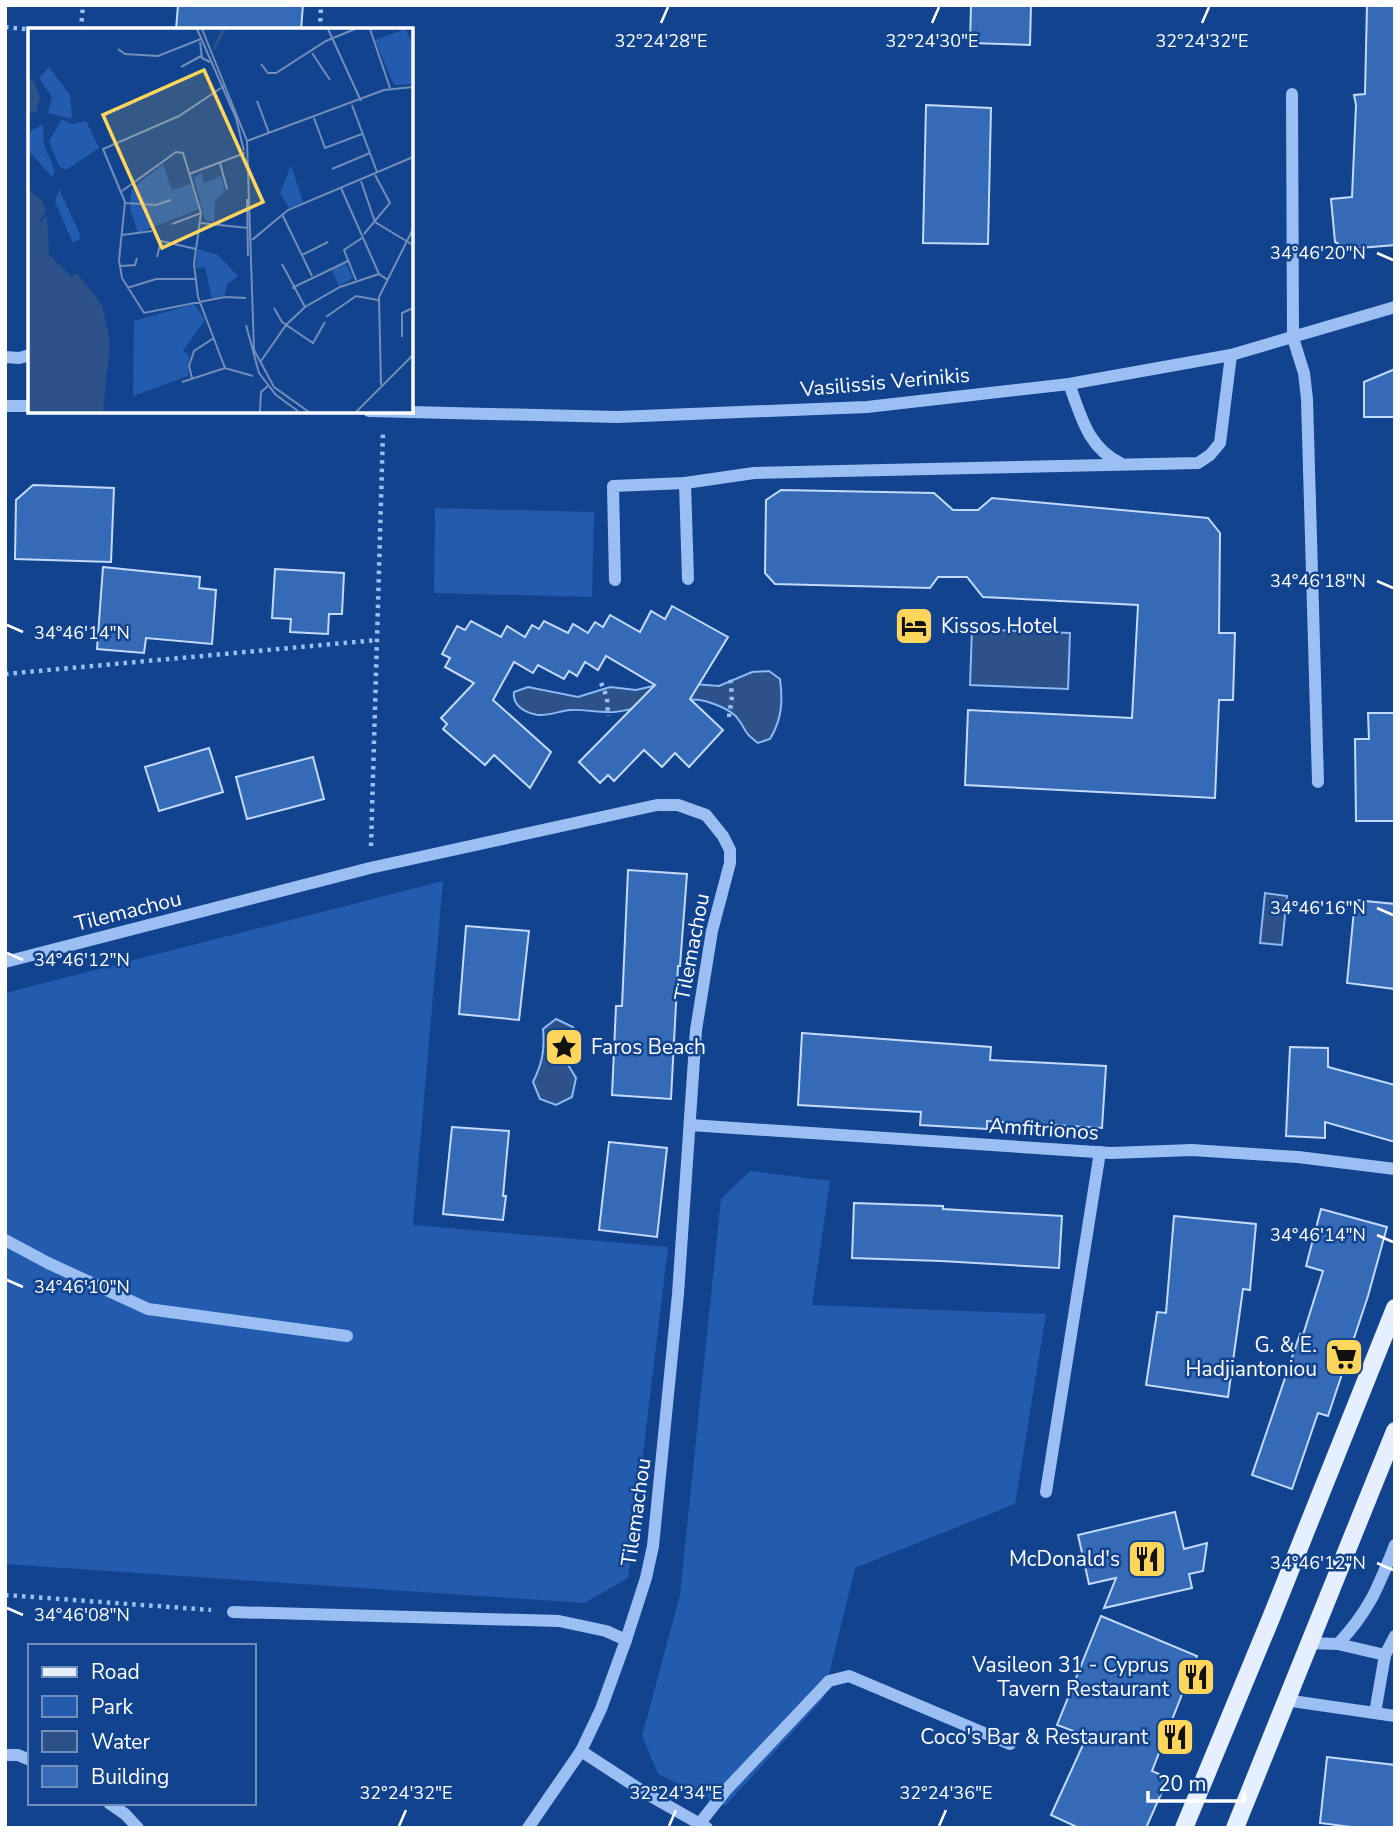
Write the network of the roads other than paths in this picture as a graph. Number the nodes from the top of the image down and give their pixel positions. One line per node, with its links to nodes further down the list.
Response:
1 (1292, 94): 3 (street)
2 (1395, 307): 3 (street, Vasilissis Verinikis)
3 (1293, 338): 4 (street, Vasilissis Verinikis); 15 (street)
4 (1231, 355): 7 (street, Vasilissis Verinikis); 11 (street)
5 (28, 356): 6 (street)
6 (5, 357)
7 (1069, 384): 10 (street, Vasilissis Verinikis); 11 (street)
8 (5, 406): 9 (street)
9 (28, 406)
10 (383, 413)
11 (1123, 464): 12 (street)
12 (685, 483): 13 (street); 14 (street)
13 (688, 579)
14 (615, 580)
15 (1318, 782)
16 (5, 962): 17 (street, Tilemachou)
17 (690, 1125): 18 (street, Amfitrionos); 28 (street, Tilemachou)
18 (1100, 1152): 19 (street, Amfitrionos); 24 (street)
19 (1395, 1169)
20 (5, 1240): 22 (street)
21 (1395, 1308): 43 (main road)
22 (347, 1336)
23 (1395, 1430): 29 (main road)
24 (1046, 1492)
25 (1395, 1545): 30 (street)
26 (233, 1612): 28 (street)
27 (1395, 1636): 31 (street)
28 (626, 1640): 36 (street, Tilemachou)
29 (1308, 1643): 30 (street); 32 (main road)
30 (1338, 1644): 31 (street)
31 (1385, 1655): 33 (street)
32 (1285, 1700): 33 (street); 44 (main road)
33 (1375, 1713): 34 (street)
34 (1395, 1716)
35 (1010, 1745): 40 (street)
36 (581, 1751): 40 (street); 42 (street, Tilemachou)
37 (5, 1755): 38 (street)
38 (28, 1759)
39 (111, 1805): 41 (street)
40 (704, 1826)
41 (138, 1828)
42 (528, 1828)
43 (1184, 1828)
44 (1235, 1828)

